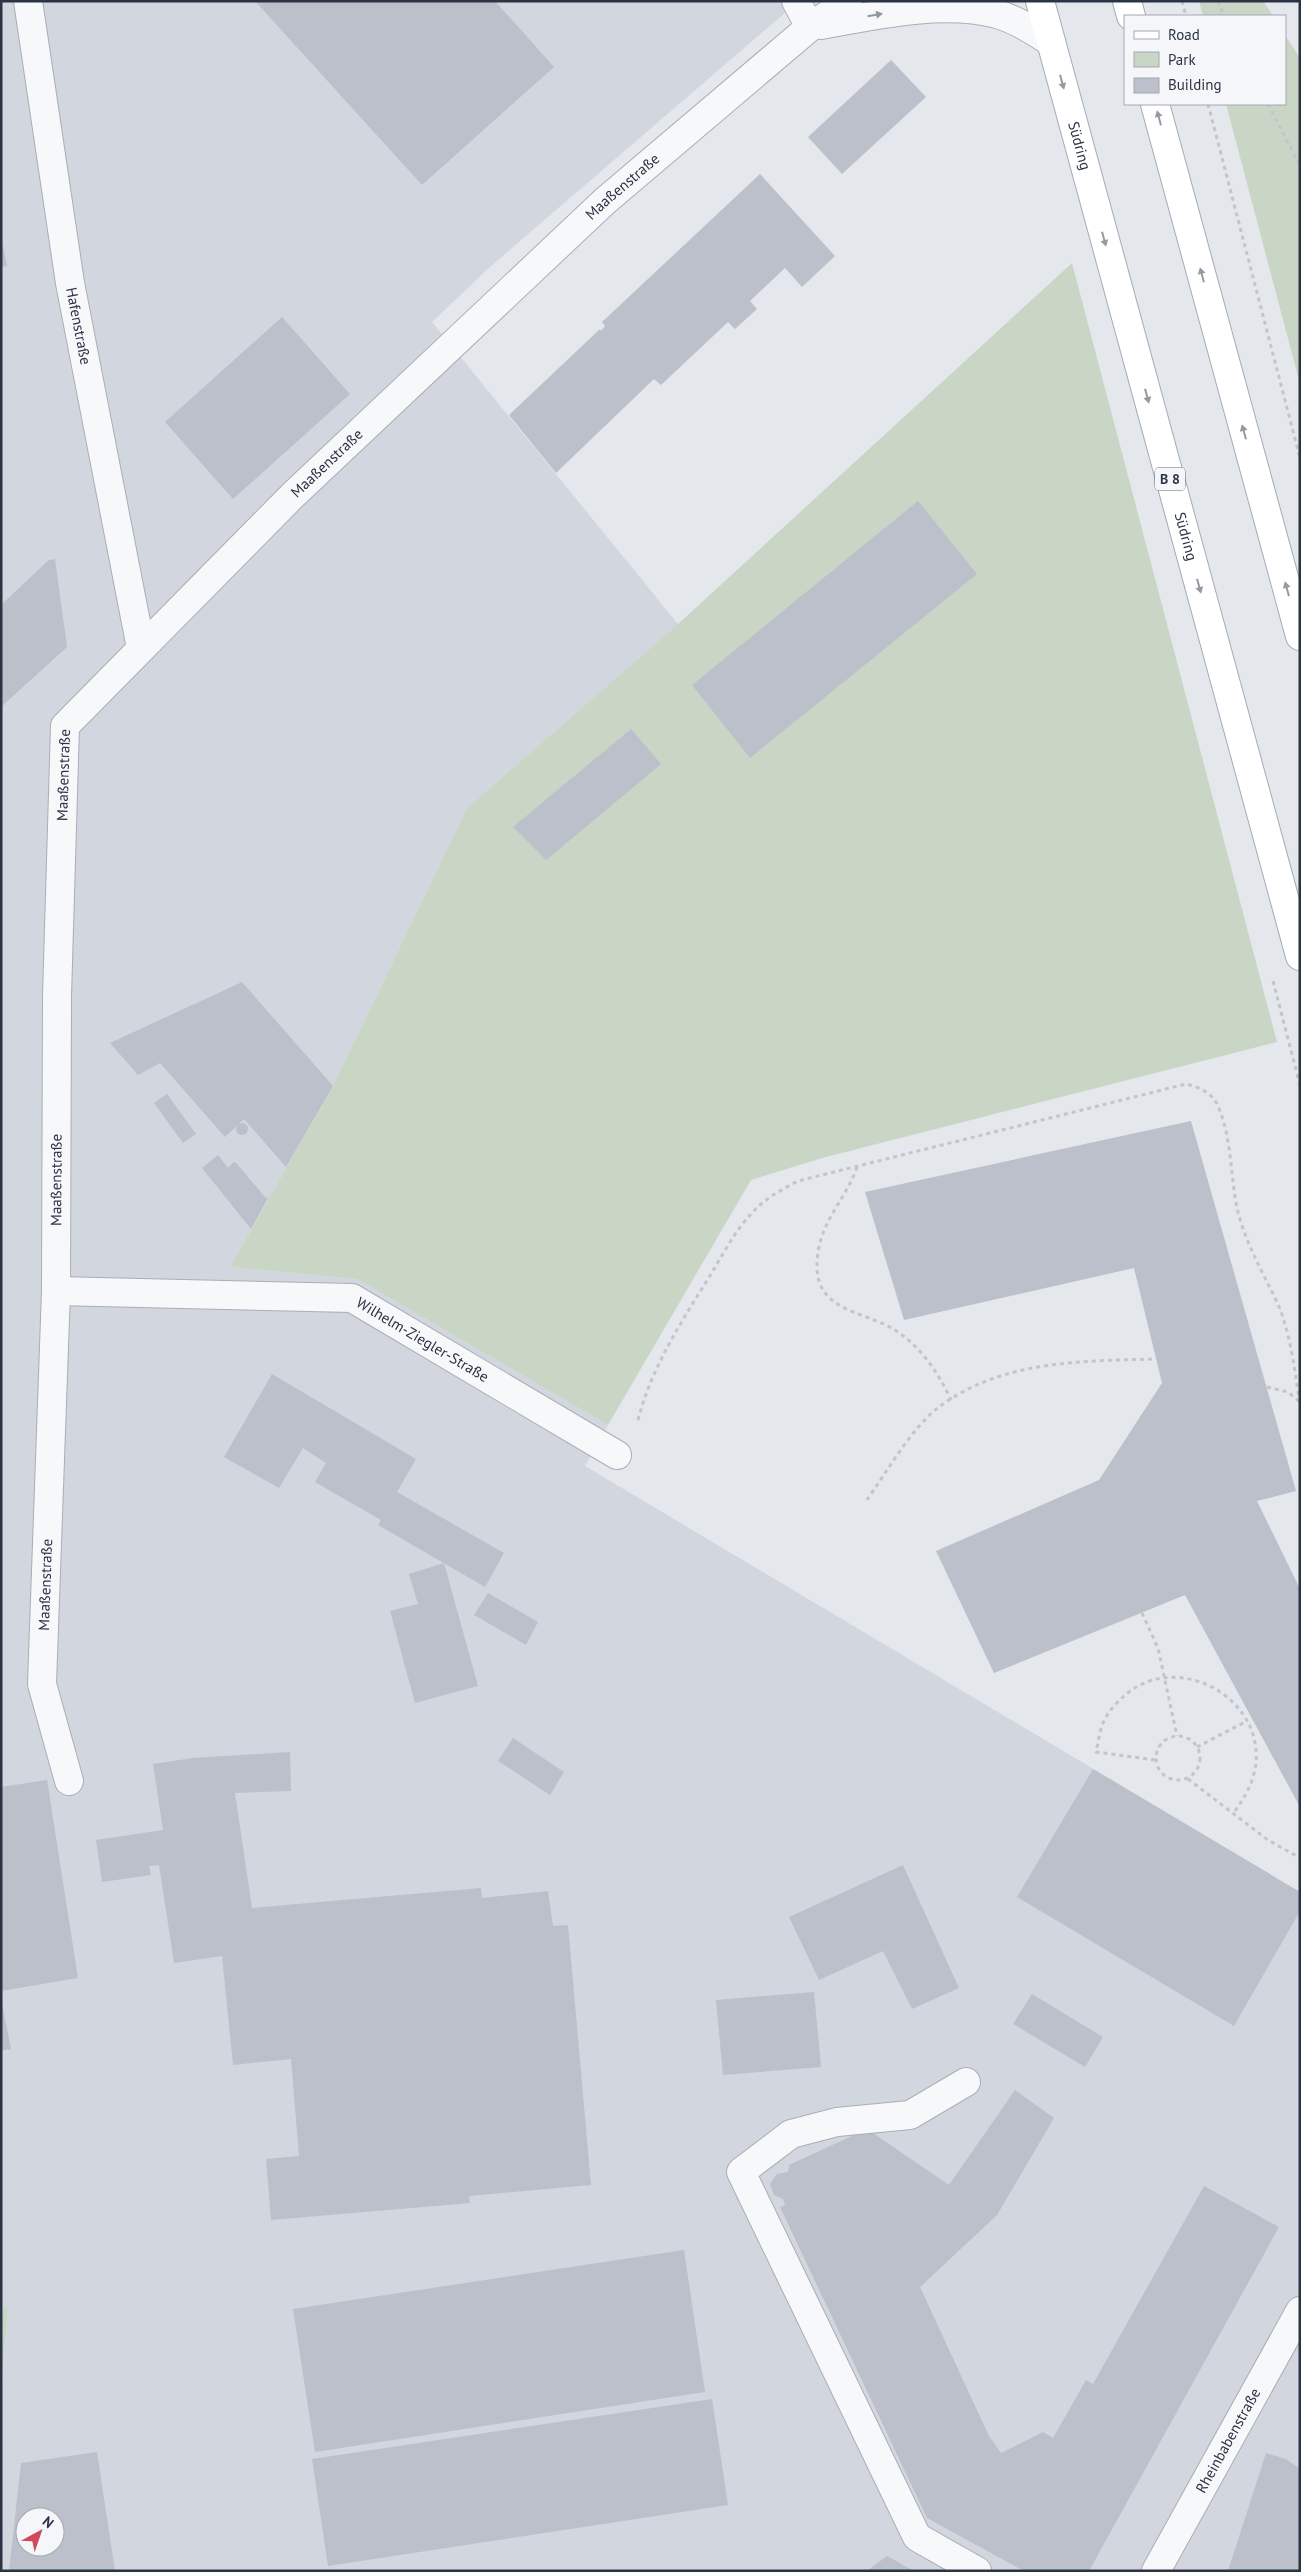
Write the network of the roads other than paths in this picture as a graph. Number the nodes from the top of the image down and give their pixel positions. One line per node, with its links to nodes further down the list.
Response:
1 (28, 1): 11 (street, Hafenstraße)
2 (796, 1): 7 (street)
3 (848, 1): 7 (street, Maaßenstraße)
4 (1040, 1): 8 (main road, Südring / B 8)
5 (1127, 1): 6 (main road)
6 (1131, 15)
7 (810, 28): 8 (street, Maaßenstraße, one-way to 8); 11 (street, Maaßenstraße)
8 (1051, 42): 12 (main road, Südring / B 8, one-way to 12)
9 (1155, 105): 10 (main road, one-way to 9)
10 (1300, 636)
11 (141, 648): 13 (street, Maaßenstraße)
12 (1300, 956)
13 (56, 1291): 14 (street, Wilhelm-Ziegler-Straße); 15 (street, Maaßenstraße)
14 (617, 1455)
15 (69, 1781)
16 (966, 2082): 18 (street)
17 (1300, 2311): 19 (street, Rheinbabenstraße)
18 (977, 2571)
19 (1156, 2571)

